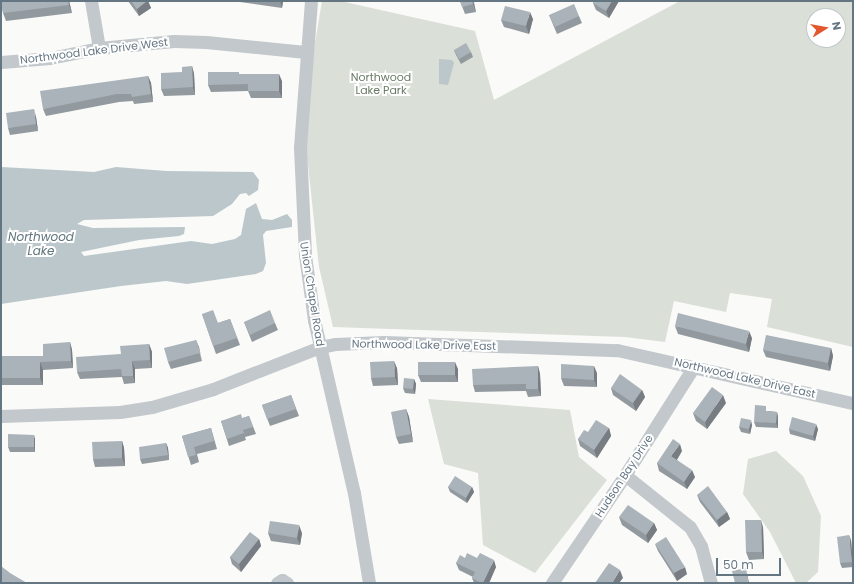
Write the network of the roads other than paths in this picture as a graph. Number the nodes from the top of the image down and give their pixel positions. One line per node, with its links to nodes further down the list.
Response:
1 (91, 1): 3 (street)
2 (311, 1): 4 (street, Union Chapel Road)
3 (99, 48): 4 (street, Northwood Lake Drive West); 5 (street, Northwood Lake Drive West)
4 (306, 52): 6 (street, Union Chapel Road)
5 (1, 62)
6 (320, 347): 7 (street, Northwood Lake Drive East); 9 (street, Northwood Lake Drive East); 13 (street, Union Chapel Road)
7 (693, 368): 8 (street, Northwood Lake Drive East); 10 (street, Hudson Bay Drive)
8 (853, 403)
9 (1, 416)
10 (625, 475): 14 (street, Hudson Bay Drive); 15 (street)
11 (277, 583): 12 (street)
12 (286, 583)
13 (369, 583)
14 (552, 583)
15 (711, 583)

